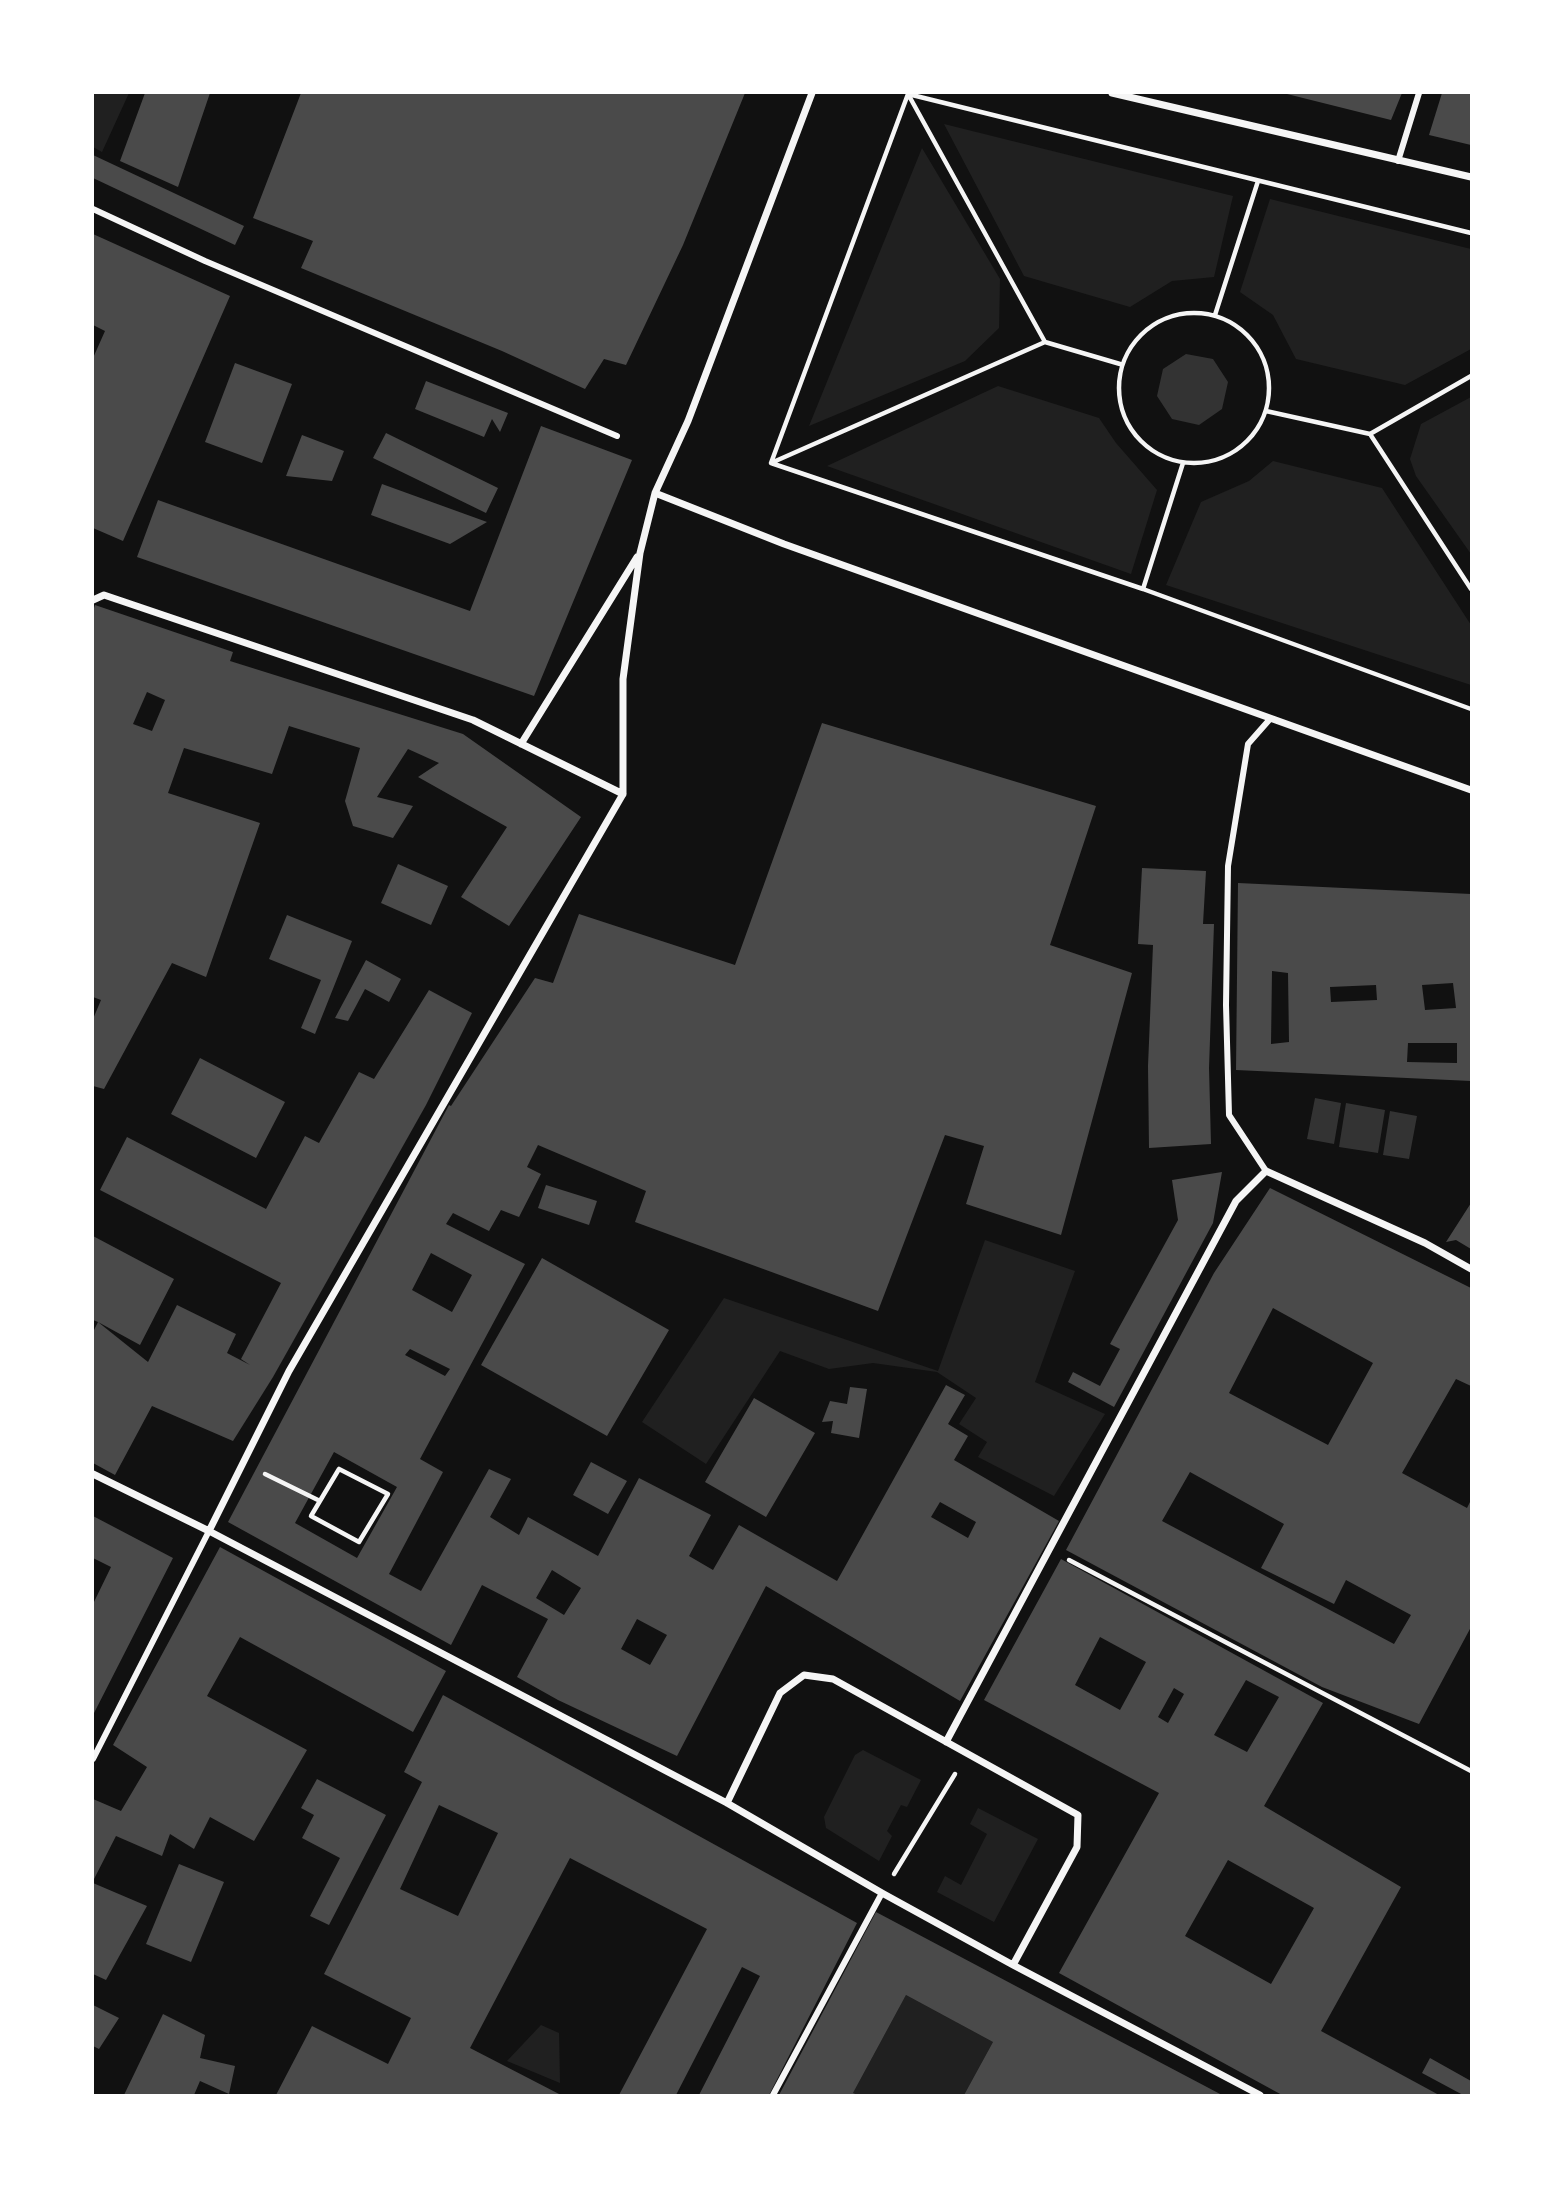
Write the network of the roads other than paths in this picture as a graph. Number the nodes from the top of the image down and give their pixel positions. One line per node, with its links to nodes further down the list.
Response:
1 (811, 93): 8 (street)
2 (1112, 93): 4 (street)
3 (1419, 93): 4 (street)
4 (1398, 161): 5 (street)
5 (1471, 177)
6 (93, 209): 7 (street)
7 (617, 436)
8 (655, 493): 9 (street); 11 (street)
9 (640, 553): 12 (street); 14 (street)
10 (93, 600): 12 (street)
11 (1270, 719): 13 (street); 15 (street)
12 (521, 744): 14 (street)
13 (1471, 790)
14 (623, 794): 18 (street)
15 (1266, 1171): 16 (street); 19 (street)
16 (1471, 1269)
17 (93, 1474): 18 (street)
18 (209, 1531): 20 (street); 21 (street)
19 (946, 1742): 21 (street); 23 (street)
20 (93, 1759)
21 (727, 1803): 22 (street)
22 (882, 1893): 23 (street); 24 (street)
23 (1013, 1965): 25 (street)
24 (773, 2095)
25 (1260, 2095)

